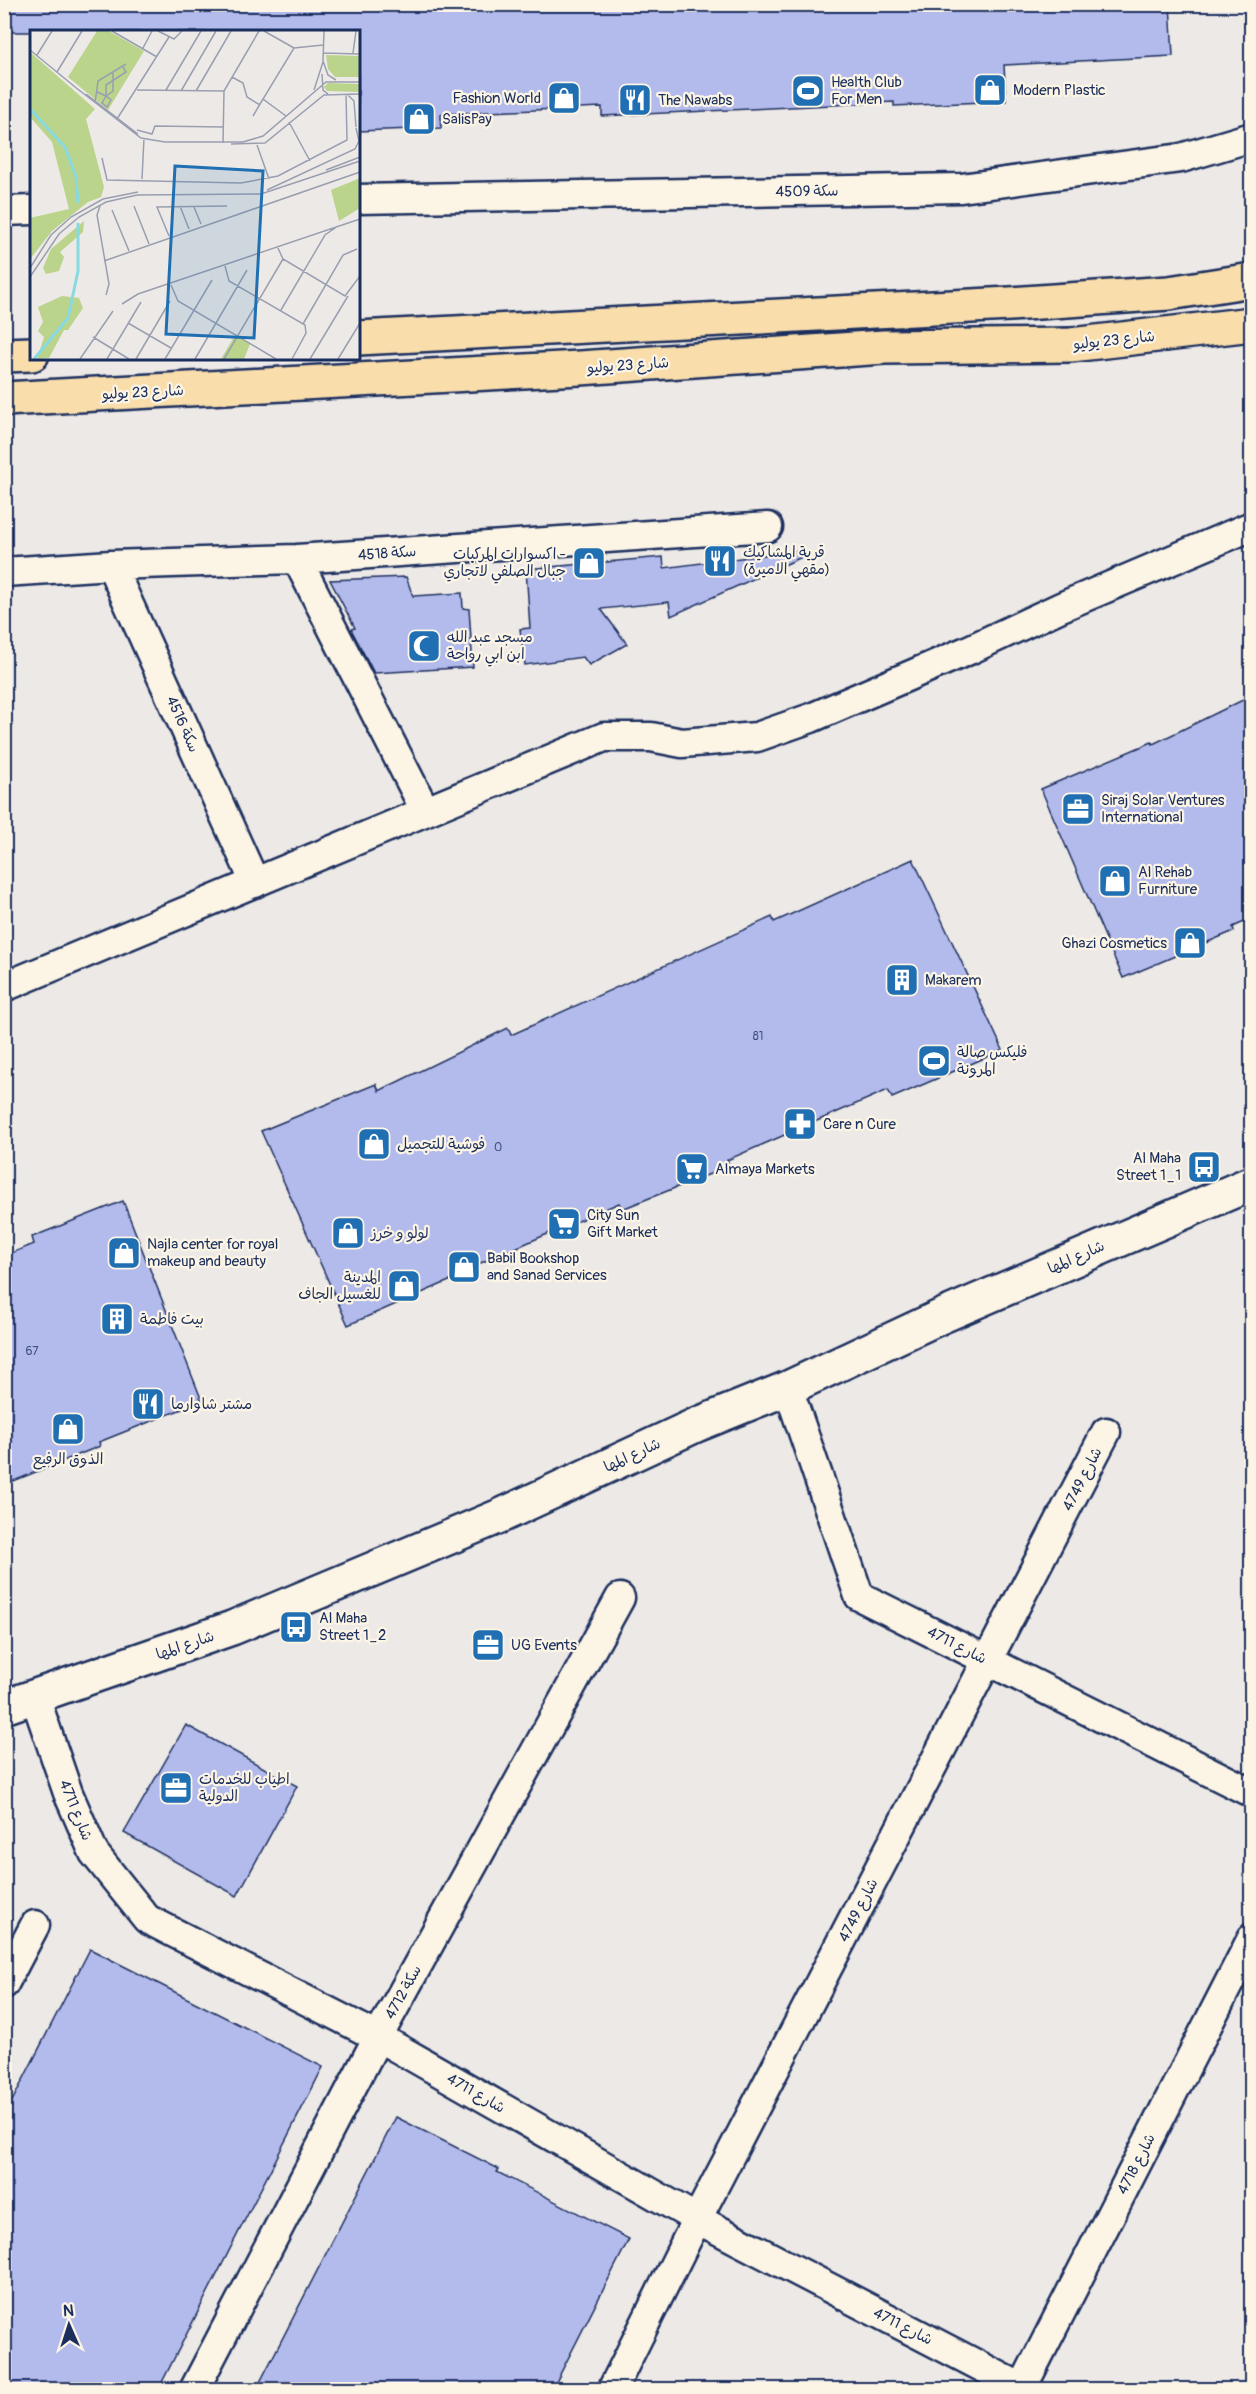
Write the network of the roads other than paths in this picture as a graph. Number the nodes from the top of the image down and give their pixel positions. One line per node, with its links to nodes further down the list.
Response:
1 (1251, 137): 2 (street, سكة 4509)
2 (360, 199)
3 (30, 210): 4 (street)
4 (4, 211)
5 (1251, 280): 7 (main road)
6 (1251, 324): 10 (main road, شارع 23 يوليو)
7 (360, 338)
8 (30, 354): 9 (main road)
9 (4, 356)
10 (4, 399)
11 (1251, 526): 16 (street)
12 (768, 527): 13 (street, سكة 4518)
13 (297, 560): 14 (street, سكة 4518); 16 (street)
14 (111, 565): 15 (street, سكة 4518); 17 (street, سكة 4516)
15 (4, 572)
16 (425, 810): 17 (street)
17 (255, 883): 18 (street)
18 (4, 987)
19 (1251, 1183): 20 (street, شارع المها)
20 (788, 1388): 23 (street, 4711 شارع); 24 (street, شارع المها)
21 (1106, 1432): 23 (street, 4749 شارع)
22 (620, 1598): 29 (street, سكة 4712)
23 (988, 1661): 25 (street, 4711 شارع); 30 (street, 4749 شارع)
24 (20, 1702): 29 (street, 4711 شارع)
25 (1251, 1793)
26 (35, 1925): 28 (street)
27 (1251, 1938): 31 (street, 4718 شارع)
28 (4, 1984)
29 (378, 2037): 30 (street, 4711 شارع); 32 (street, سكة 4712)
30 (697, 2219): 31 (street, 4711 شارع); 33 (street, 4749 شارع)
31 (1023, 2389)
32 (194, 2390)
33 (612, 2390)

